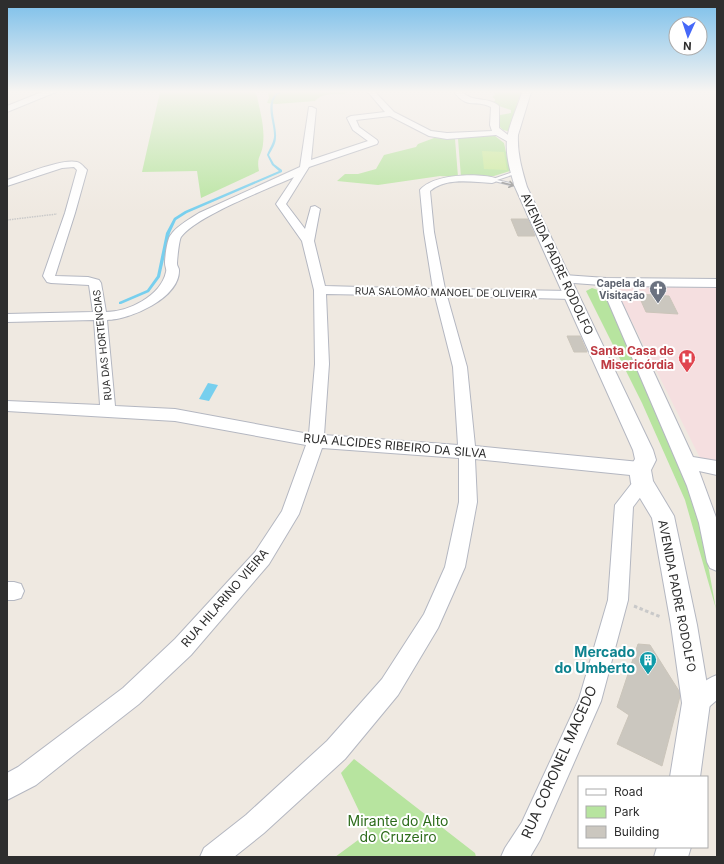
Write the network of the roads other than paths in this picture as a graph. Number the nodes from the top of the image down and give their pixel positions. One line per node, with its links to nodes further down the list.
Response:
1 (309, 132): 7 (street)
2 (362, 132): 7 (street)
3 (428, 132): 6 (street)
4 (498, 132): 6 (street)
5 (506, 132): 6 (street, AVENIDA PADRE RODOLFO)
6 (504, 137): 8 (street, AVENIDA PADRE RODOLFO)
7 (305, 167): 12 (street, RUA HILARINO VIEIRA); 18 (street)
8 (519, 179): 9 (lane); 9 (lane, one-way to 8); 15 (street, AVENIDA PADRE RODOLFO)
9 (492, 180): 17 (street)
10 (7, 184): 18 (street, RUA DAS HORTENCIAS)
11 (315, 210): 12 (street)
12 (308, 241): 16 (street, RUA HILARINO VIEIRA)
13 (606, 282): 14 (street, RUA SALOMÃO MANOEL DE OLIVEIRA); 15 (street, RUA SALOMÃO MANOEL DE OLIVEIRA); 24 (street)
14 (717, 282)
15 (568, 287): 17 (street, RUA SALOMÃO MANOEL DE OLIVEIRA); 26 (street, AVENIDA PADRE RODOLFO)
16 (320, 290): 17 (street, RUA SALOMÃO MANOEL DE OLIVEIRA); 22 (street, RUA HILARINO VIEIRA)
17 (440, 293): 23 (street)
18 (100, 316): 19 (street); 21 (street, RUA DAS HORTENCIAS)
19 (7, 318)
20 (7, 406): 21 (street, RUA ALCIDES RIBEIRO DA SILVA)
21 (108, 410): 22 (street, RUA ALCIDES RIBEIRO DA SILVA)
22 (316, 441): 23 (street, RUA ALCIDES RIBEIRO DA SILVA); 30 (street, RUA HILARINO VIEIRA)
23 (467, 452): 26 (street, RUA ALCIDES RIBEIRO DA SILVA); 31 (street)
24 (688, 463): 25 (street); 27 (street)
25 (717, 468)
26 (641, 476): 28 (street, AVENIDA PADRE RODOLFO); 32 (street, RUA CORONEL MACEDO)
27 (717, 562)
28 (707, 694): 29 (street, AVENIDA PADRE RODOLFO)
29 (685, 776)
30 (7, 788)
31 (213, 857)
32 (514, 857)

